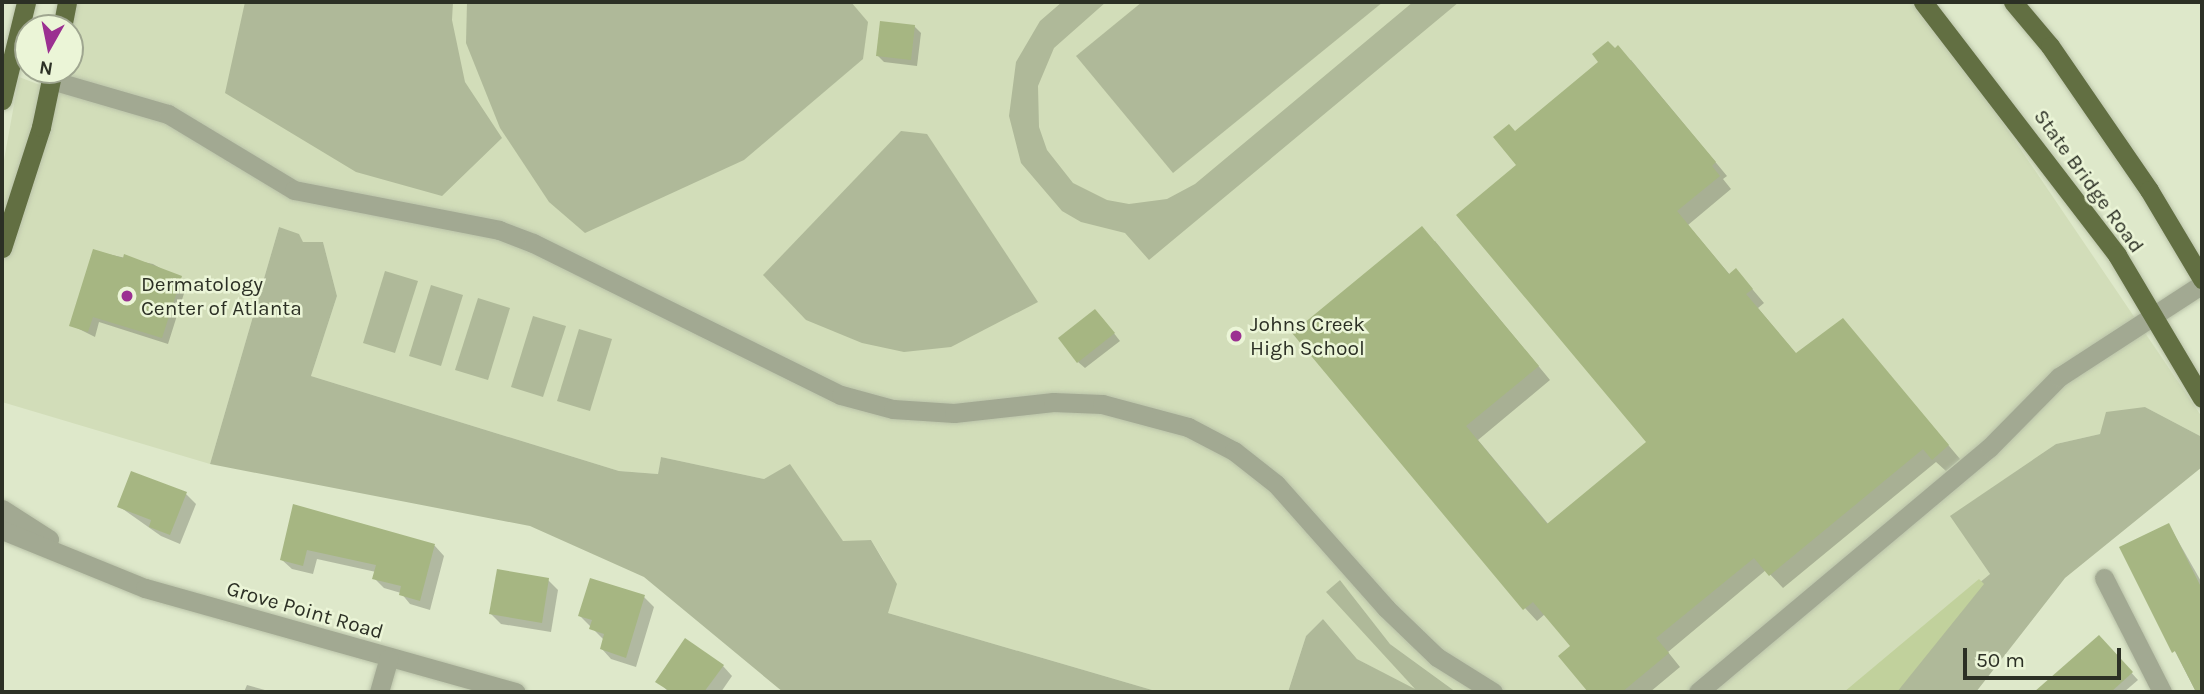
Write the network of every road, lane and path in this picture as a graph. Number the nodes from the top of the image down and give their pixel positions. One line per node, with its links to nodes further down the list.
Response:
1 (26, 2): 6 (highway)
2 (1923, 2): 9 (highway, State Bridge Road)
3 (2013, 2): 8 (highway, State Bridge Road)
4 (50, 84): 7 (highway)
5 (79, 84): 18 (street)
6 (3, 91)
7 (2, 248)
8 (2202, 281): 9 (street)
9 (2155, 316): 10 (highway, State Bridge Road); 19 (street)
10 (2202, 398)
11 (2, 509): 13 (street, Grove Point Road)
12 (2, 530): 13 (street, Grove Point Road)
13 (85, 563): 15 (street, Grove Point Road)
14 (2104, 578): 20 (street)
15 (389, 658): 16 (street); 17 (street, Grove Point Road)
16 (379, 692)
17 (516, 692)
18 (1493, 692)
19 (1698, 692)
20 (2162, 692)

